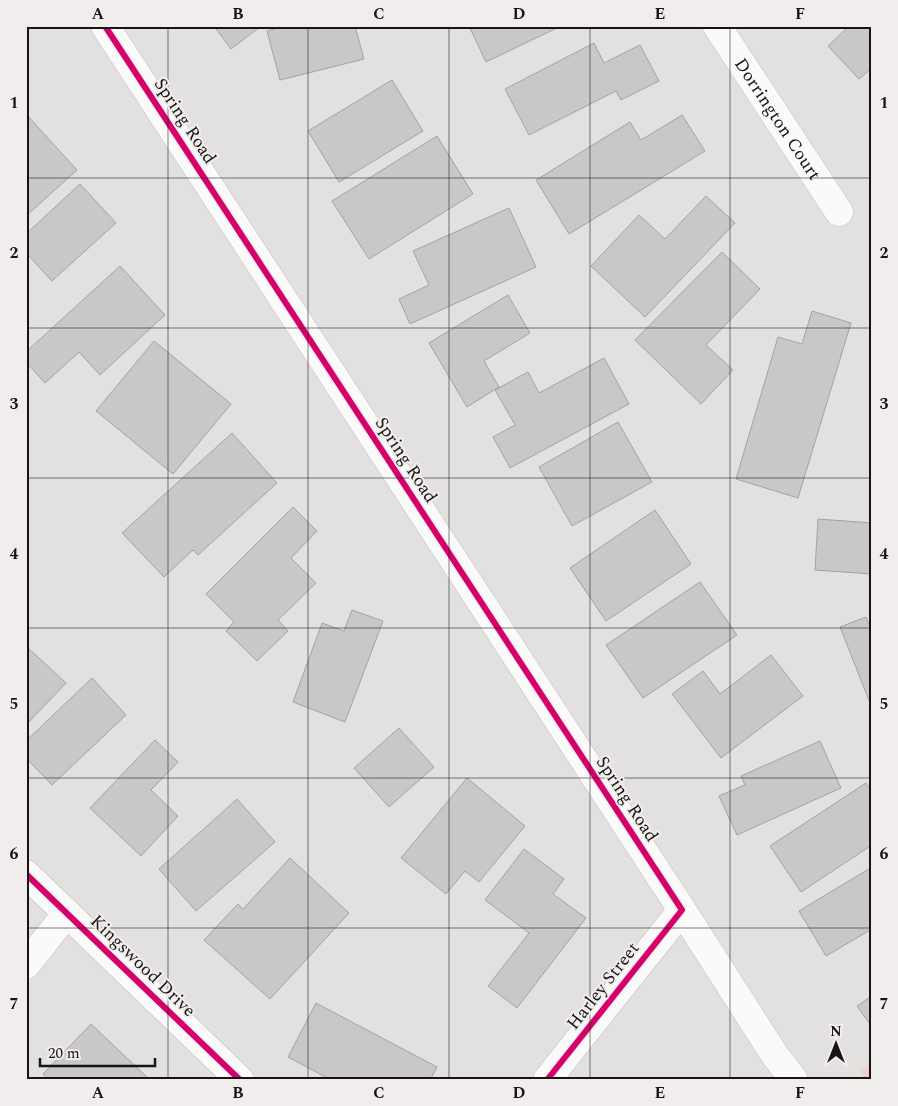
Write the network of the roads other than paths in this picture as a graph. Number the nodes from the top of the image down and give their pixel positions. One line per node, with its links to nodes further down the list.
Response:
1 (105, 26): 5 (street, Spring Road)
2 (717, 26): 3 (street, Dorrington Court)
3 (839, 212)
4 (26, 874): 6 (street, Kingswood Drive)
5 (682, 910): 9 (street, Harley Street); 10 (street, Spring Road)
6 (66, 913): 7 (street); 8 (street, Kingswood Drive)
7 (26, 966)
8 (240, 1080)
9 (547, 1080)
10 (794, 1080)

